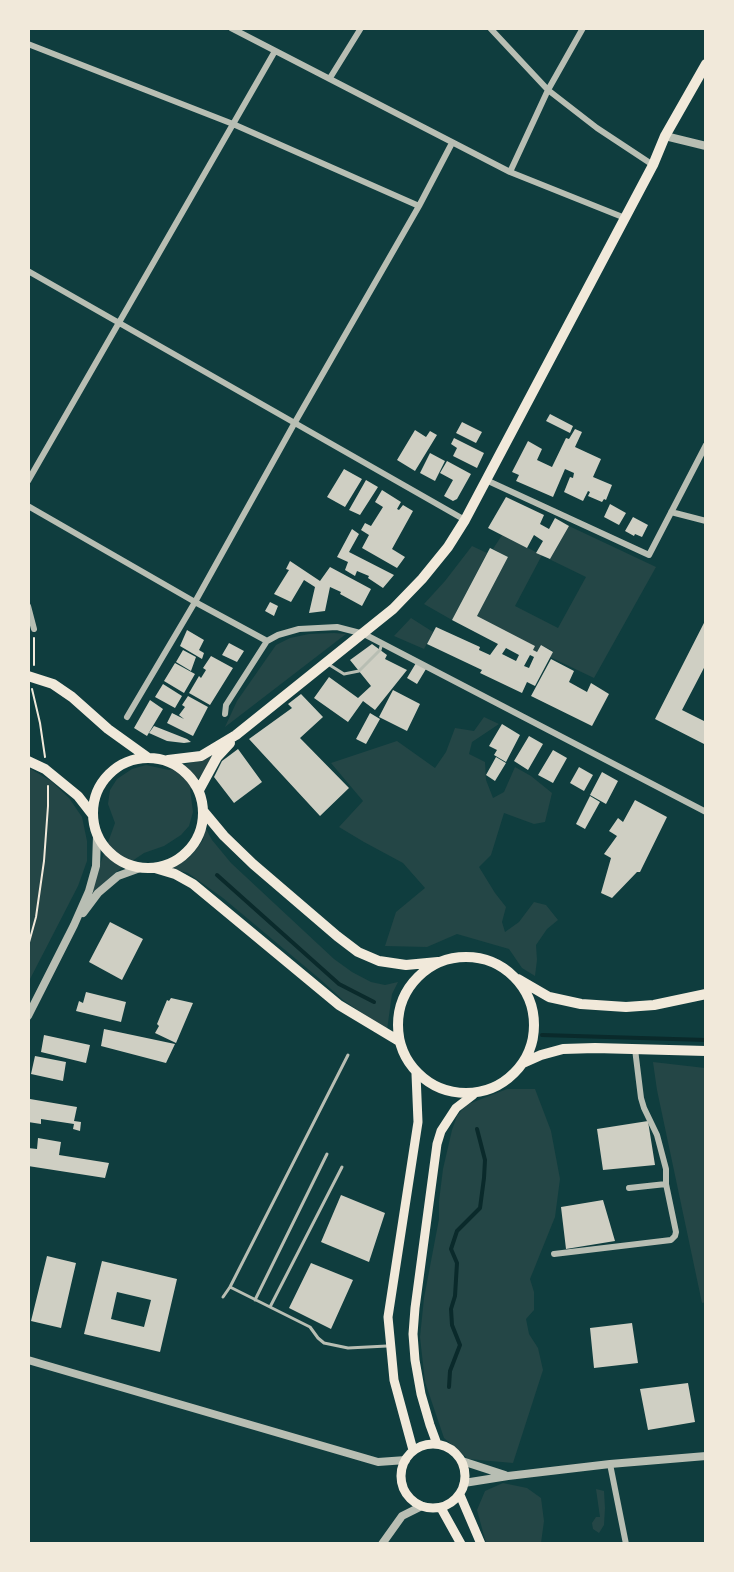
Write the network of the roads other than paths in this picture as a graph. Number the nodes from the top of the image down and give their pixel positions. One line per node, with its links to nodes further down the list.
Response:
1 (231, 28): 6 (street)
2 (361, 28): 8 (street)
3 (490, 28): 9 (street)
4 (583, 28): 9 (street)
5 (28, 44): 10 (street)
6 (274, 51): 8 (street); 10 (street)
7 (705, 64): 11 (main road)
8 (330, 78): 12 (street)
9 (548, 90): 14 (street); 15 (street)
10 (232, 124): 16 (street); 19 (street)
11 (666, 136): 13 (street); 14 (main road)
12 (452, 143): 15 (street); 16 (street)
13 (705, 146)
14 (653, 165): 17 (main road)
15 (510, 172): 17 (street)
16 (419, 206): 20 (street)
17 (625, 218): 22 (main road)
18 (28, 271): 19 (street)
19 (118, 323): 20 (street); 23 (street)
20 (294, 423): 26 (street); 28 (street)
21 (705, 445): 25 (street)
22 (486, 480): 25 (street); 26 (main road)
23 (28, 482)
24 (28, 506): 28 (street)
25 (671, 512): 27 (street)
26 (465, 520): 31 (main road)
27 (705, 521)
28 (195, 602): 32 (street); 37 (street)
29 (28, 606): 30 (street)
30 (34, 628)
31 (364, 634): 32 (street); 33 (street); 34 (main road)
32 (267, 641): 36 (street)
33 (382, 643): 34 (lane); 44 (street)
34 (327, 663): 38 (main road)
35 (31, 679): 39 (main road)
36 (225, 714)
37 (127, 717)
38 (236, 735): 40 (main road); 42 (main road)
39 (147, 757): 40 (main road); 45 (main road)
40 (168, 760): 42 (main road)
41 (28, 761): 45 (main road)
42 (199, 790): 43 (main road)
43 (204, 812): 48 (main road); 50 (main road)
44 (705, 812)
45 (92, 814): 46 (main road)
46 (97, 836): 47 (main road); 49 (street)
47 (141, 868): 48 (main road); 49 (street)
48 (154, 868): 54 (main road)
49 (74, 925): 53 (street)
50 (438, 962): 51 (main road); 54 (main road)
51 (516, 978): 52 (main road); 58 (main road)
52 (705, 994)
53 (28, 1016)
54 (399, 1041): 59 (main road)
55 (635, 1049): 56 (main road); 58 (main road); 63 (street)
56 (705, 1051)
57 (348, 1055): 66 (lane)
58 (523, 1063): 60 (main road)
59 (416, 1074): 60 (main road); 70 (main road)
60 (473, 1095): 72 (main road)
61 (327, 1154): 68 (lane)
62 (342, 1167): 69 (lane)
63 (666, 1184): 64 (street); 65 (street)
64 (628, 1188)
65 (554, 1254)
66 (230, 1287): 67 (lane); 68 (lane)
67 (224, 1297)
68 (255, 1300): 69 (lane)
69 (270, 1307): 70 (lane)
70 (390, 1346): 73 (main road)
71 (28, 1360): 75 (street)
72 (437, 1444): 73 (main road); 76 (main road)
73 (413, 1450): 75 (main road)
74 (705, 1456): 77 (street)
75 (406, 1460): 81 (main road)
76 (462, 1461): 78 (street); 79 (main road)
77 (610, 1464): 78 (street); 86 (street)
78 (508, 1476): 79 (street)
79 (464, 1483): 80 (main road)
80 (459, 1495): 82 (main road); 85 (main road)
81 (422, 1506): 82 (main road); 83 (street)
82 (441, 1508): 84 (main road)
83 (382, 1544)
84 (461, 1544)
85 (481, 1544)
86 (626, 1544)

